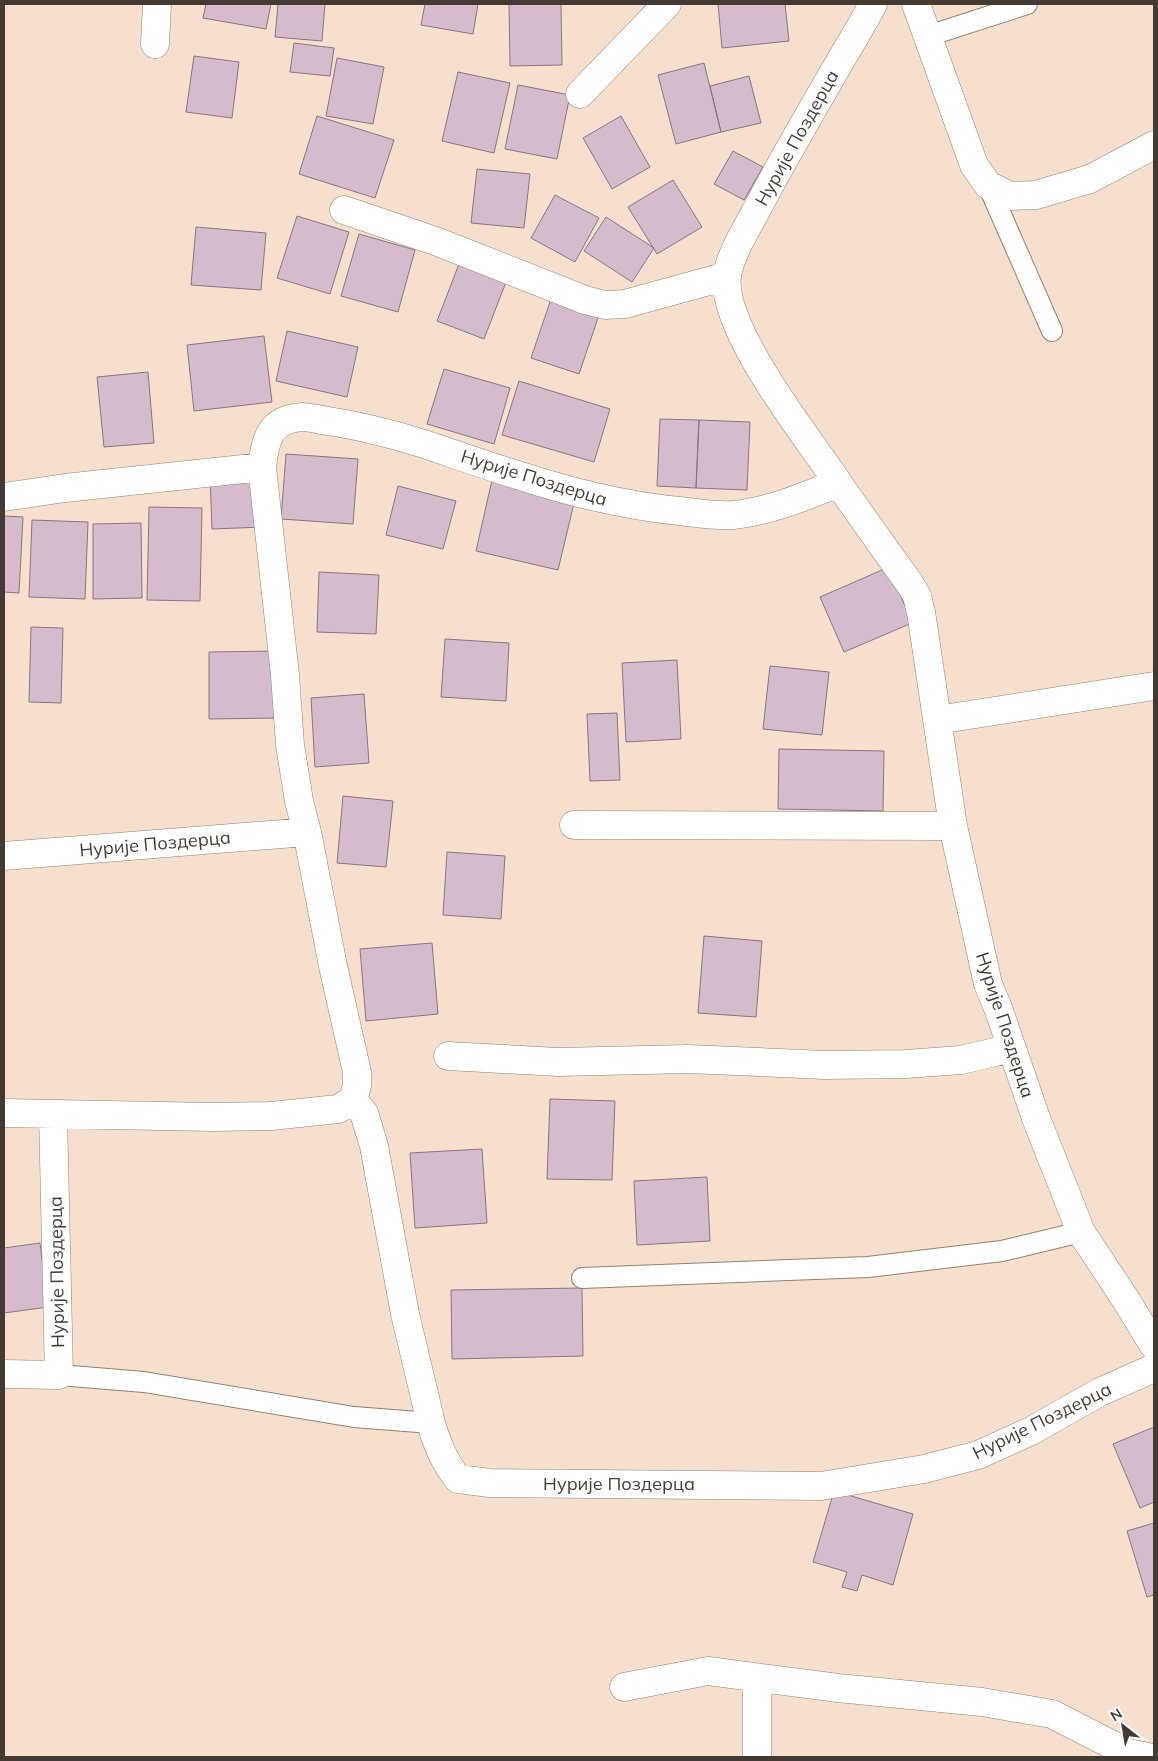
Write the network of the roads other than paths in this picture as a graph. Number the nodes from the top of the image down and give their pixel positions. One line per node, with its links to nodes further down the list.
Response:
1 (157, 4): 7 (street)
2 (667, 4): 8 (street)
3 (873, 4): 12 (street, Нурије Поздерца)
4 (916, 4): 6 (street)
5 (1027, 4): 6 (lane)
6 (928, 36): 10 (street)
7 (155, 44)
8 (580, 94)
9 (1154, 145): 10 (street)
10 (999, 190): 13 (lane)
11 (344, 210): 12 (street)
12 (728, 276): 15 (street, Нурије Поздерца)
13 (1052, 332)
14 (262, 467): 15 (street, Нурије Поздерца); 16 (street); 21 (street, Нурије Поздерца)
15 (838, 483): 18 (street, Нурије Поздерца)
16 (4, 496)
17 (1154, 686): 18 (street)
18 (937, 720): 20 (street, Нурије Поздерца)
19 (574, 825): 20 (street)
20 (953, 826): 23 (street, Нурије Поздерца)
21 (307, 832): 22 (street, Нурије Поздерца); 25 (street, Нурије Поздерца)
22 (4, 856)
23 (1012, 1048): 24 (street); 28 (street, Нурије Поздерца)
24 (448, 1056)
25 (353, 1100): 27 (street); 34 (street, Нурије Поздерца)
26 (4, 1113): 27 (street)
27 (53, 1114): 33 (street, Нурије Поздерца)
28 (1081, 1232): 29 (lane); 30 (street, Нурије Поздерца)
29 (582, 1278)
30 (1154, 1346)
31 (1154, 1368): 34 (street, Нурије Поздерца)
32 (4, 1374): 33 (street)
33 (59, 1375): 34 (lane)
34 (431, 1423)
35 (757, 1678): 36 (street); 37 (street); 38 (street)
36 (624, 1687)
37 (757, 1757)
38 (1148, 1757)

